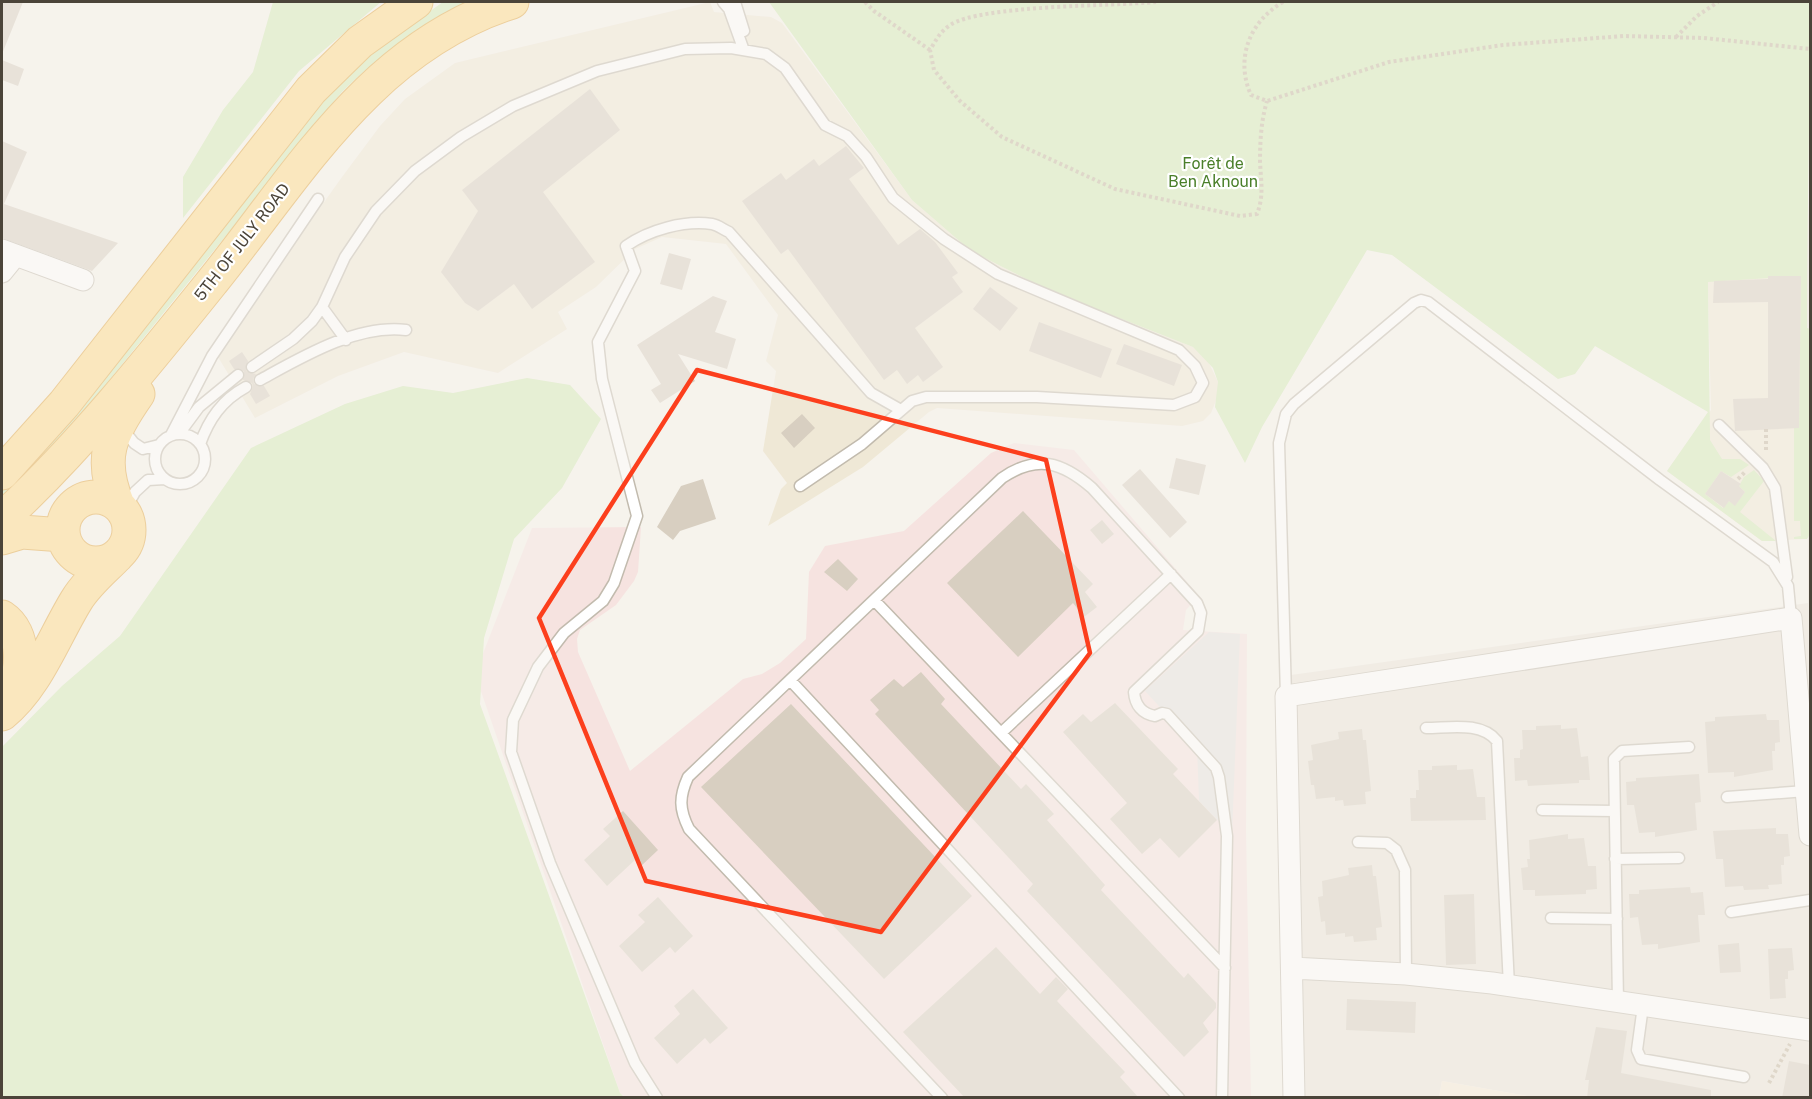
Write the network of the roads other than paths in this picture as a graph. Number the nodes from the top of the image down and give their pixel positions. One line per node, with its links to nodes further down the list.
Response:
1 (416, 2): 12 (highway)
2 (512, 2): 10 (highway, 5TH OF JULY ROAD)
3 (723, 2): 5 (lane)
4 (735, 2): 5 (lane)
5 (746, 49): 11 (lane); 19 (lane)
6 (318, 199): 22 (lane)
7 (8, 253): 8 (street); 9 (street)
8 (2, 272)
9 (83, 280)
10 (213, 282): 20 (highway); 30 (highway, 5TH OF JULY ROAD)
11 (322, 307): 14 (lane); 15 (lane)
12 (122, 328): 25 (highway); 26 (highway)
13 (406, 330): 14 (lane)
14 (346, 340): 17 (lane)
15 (252, 367)
16 (238, 375): 22 (lane)
17 (260, 380)
18 (246, 387): 23 (lane)
19 (901, 410): 28 (lane); 67 (lane)
20 (120, 423): 24 (lane); 29 (highway)
21 (1719, 425): 35 (lane)
22 (175, 434): 23 (lane); 24 (lane)
23 (200, 444): 27 (lane)
24 (159, 445): 27 (lane)
25 (2, 448)
26 (2, 473)
27 (165, 479): 29 (lane)
28 (800, 486)
29 (122, 510): 32 (highway); 33 (highway)
30 (2, 519)
31 (2, 538): 32 (highway)
32 (66, 541): 33 (highway); 39 (highway)
33 (117, 556): 39 (highway)
34 (1171, 574): 36 (lane); 45 (lane); 59 (lane)
35 (1788, 586): 38 (lane); 41 (lane)
36 (874, 600): 40 (lane); 45 (lane)
37 (2, 616): 42 (highway)
38 (1791, 618): 41 (street); 47 (street)
39 (39, 665): 43 (highway)
40 (790, 680): 68 (lane); 69 (lane)
41 (1286, 696): 60 (street)
42 (2, 705)
43 (2, 714)
44 (1426, 728): 62 (lane)
45 (1001, 733): 59 (lane)
46 (1689, 747): 50 (lane)
47 (1806, 791): 48 (lane); 51 (street)
48 (1727, 797)
49 (1542, 810): 50 (lane)
50 (1614, 811): 54 (lane)
51 (1810, 835)
52 (1358, 842): 61 (lane)
53 (1679, 858): 54 (lane)
54 (1615, 859): 58 (lane)
55 (1810, 900): 56 (lane)
56 (1731, 912)
57 (1551, 918): 58 (lane)
58 (1617, 919): 63 (lane)
59 (1225, 968): 70 (lane)
60 (1292, 968): 61 (street); 71 (street)
61 (1406, 974): 62 (street)
62 (1509, 986): 63 (street)
63 (1618, 1002): 64 (street)
64 (1643, 1006): 65 (street); 66 (lane)
65 (1804, 1029)
66 (1744, 1077)
67 (657, 1098)
68 (942, 1098)
69 (1179, 1098)
70 (1222, 1098)
71 (1294, 1098)

